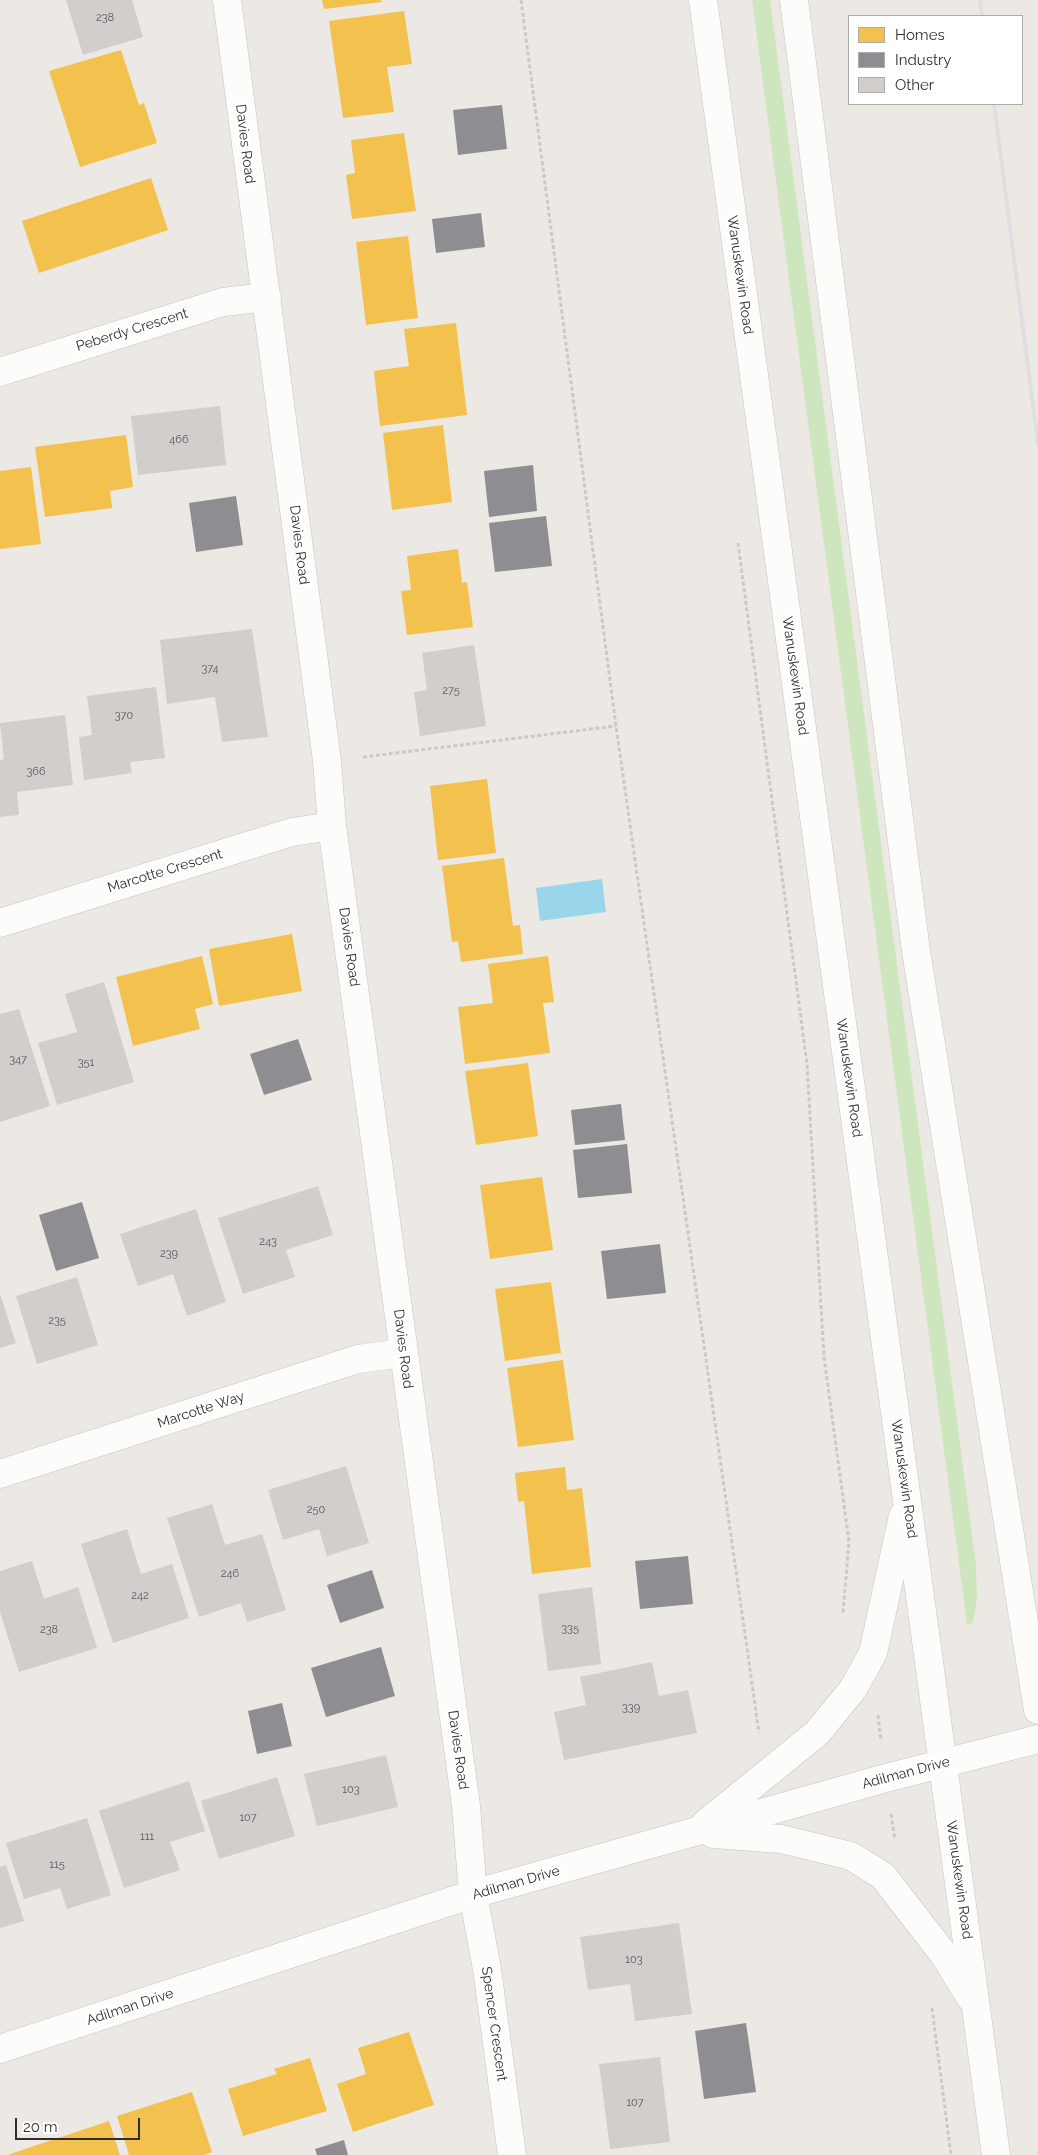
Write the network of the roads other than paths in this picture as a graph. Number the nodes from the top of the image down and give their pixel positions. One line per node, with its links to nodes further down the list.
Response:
1 (226, 0): 4 (main road, Davies Road)
2 (703, 0): 10 (main road, Wanuskewin Road)
3 (794, 0): 11 (main road)
4 (267, 297): 5 (main road, Peberdy Crescent); 6 (main road, Davies Road)
5 (0, 372)
6 (332, 826): 7 (main road, Marcotte Crescent); 8 (main road, Davies Road)
7 (0, 923)
8 (404, 1353): 9 (main road, Marcotte Way); 15 (main road, Davies Road)
9 (0, 1474)
10 (907, 1498): 13 (main road, Wanuskewin Road); 14 (main road)
11 (1038, 1710)
12 (1038, 1739): 13 (main road, Adilman Drive)
13 (943, 1763): 14 (main road, Adilman Drive); 16 (main road, Wanuskewin Road)
14 (694, 1832): 15 (main road, Adilman Drive); 16 (main road)
15 (473, 1894): 17 (main road, Adilman Drive); 18 (main road, Spencer Crescent)
16 (976, 2005): 19 (main road, Wanuskewin Road)
17 (0, 2049)
18 (512, 2155)
19 (996, 2155)

